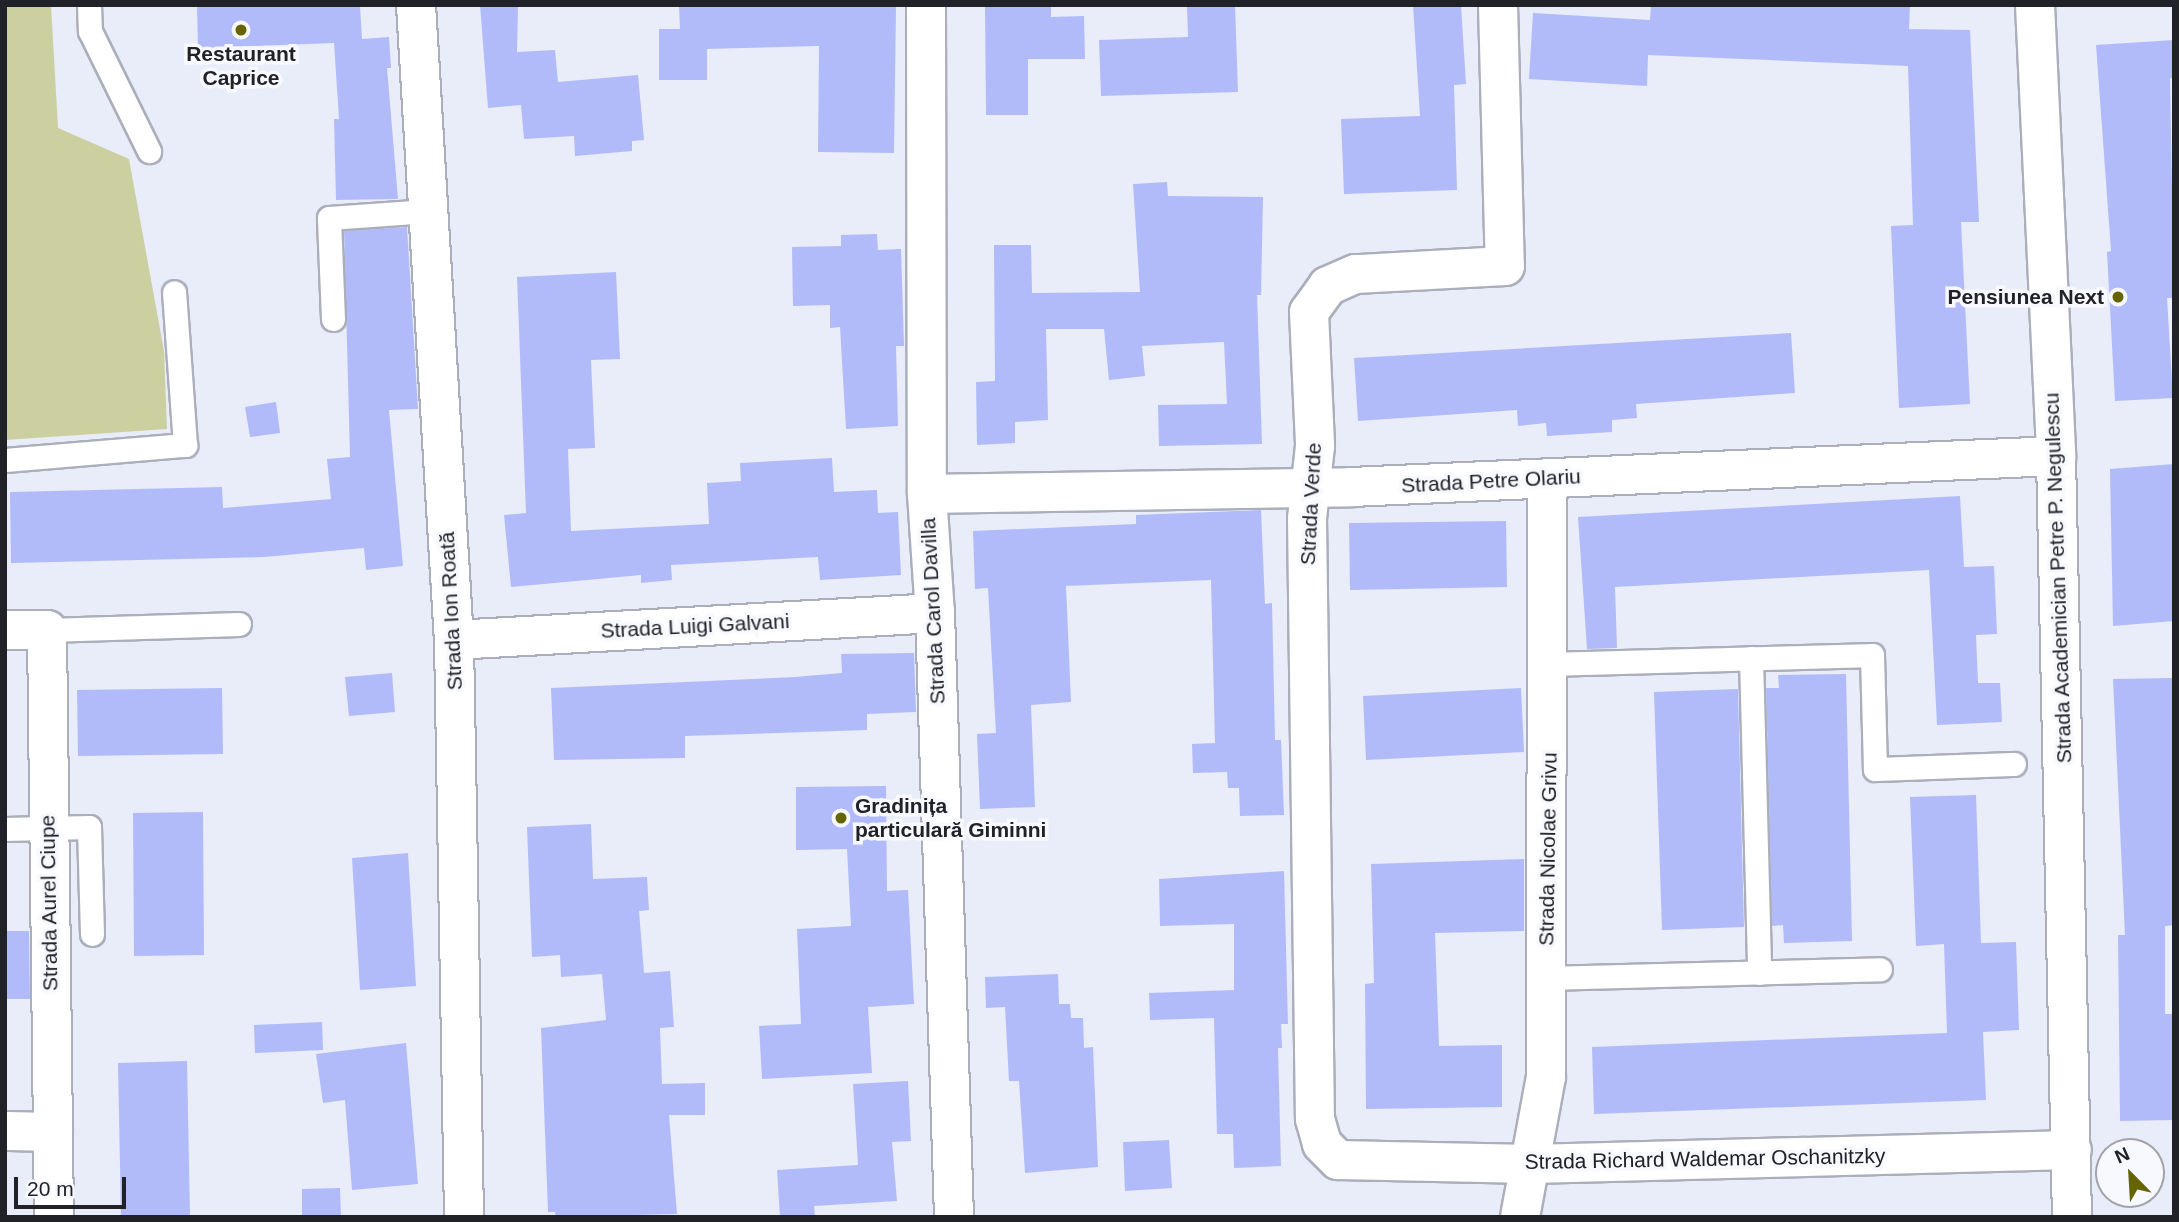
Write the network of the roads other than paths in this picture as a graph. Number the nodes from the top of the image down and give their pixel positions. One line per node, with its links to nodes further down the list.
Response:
1 (89, 5): 6 (lane)
2 (415, 5): 7 (street, Strada Ion Roată)
3 (926, 5): 14 (street, Strada Carol Davilla)
4 (1497, 5): 13 (street, Strada Verde)
5 (2035, 5): 10 (street, Strada Academician Petre P. Negulescu)
6 (149, 151)
7 (428, 211): 9 (lane); 19 (street, Strada Ion Roată)
8 (174, 292): 11 (lane)
9 (333, 319)
10 (2056, 456): 12 (street, Strada Petre Olariu); 31 (street, Strada Academician Petre P. Negulescu)
11 (5, 460)
12 (1547, 478): 13 (street, Strada Petre Olariu); 21 (street, Strada Nicolae Grivu)
13 (1310, 488): 14 (street, Strada Petre Olariu); 32 (street, Strada Verde)
14 (927, 494): 15 (street, Strada Carol Davilla)
15 (935, 613): 19 (street, Strada Luigi Galvani); 36 (street, Strada Carol Davilla)
16 (239, 624): 18 (lane)
17 (5, 630): 18 (street)
18 (47, 630): 23 (street, Strada Aurel Ciupe)
19 (454, 640): 35 (street, Strada Ion Roată)
20 (1751, 658): 21 (lane); 22 (lane); 27 (lane)
21 (1550, 664): 28 (street, Strada Nicolae Grivu)
22 (2014, 764)
23 (47, 828): 24 (lane); 25 (lane); 30 (street, Strada Aurel Ciupe)
24 (5, 829)
25 (92, 934)
26 (1880, 969): 27 (lane)
27 (1759, 973): 28 (lane)
28 (1547, 978): 33 (street, Strada Nicolae Grivu)
29 (5, 1132): 30 (street)
30 (53, 1132): 34 (street, Strada Aurel Ciupe)
31 (2072, 1150): 33 (street, Strada Richard Waldemar Oschanitzky); 38 (street, Strada Academician Petre P. Negulescu)
32 (1338, 1160): 33 (street, Strada Richard Waldemar Oschanitzky)
33 (1531, 1164): 37 (street, Strada Nicolae Grivu)
34 (54, 1217)
35 (464, 1217)
36 (954, 1217)
37 (1520, 1217)
38 (2072, 1217)

